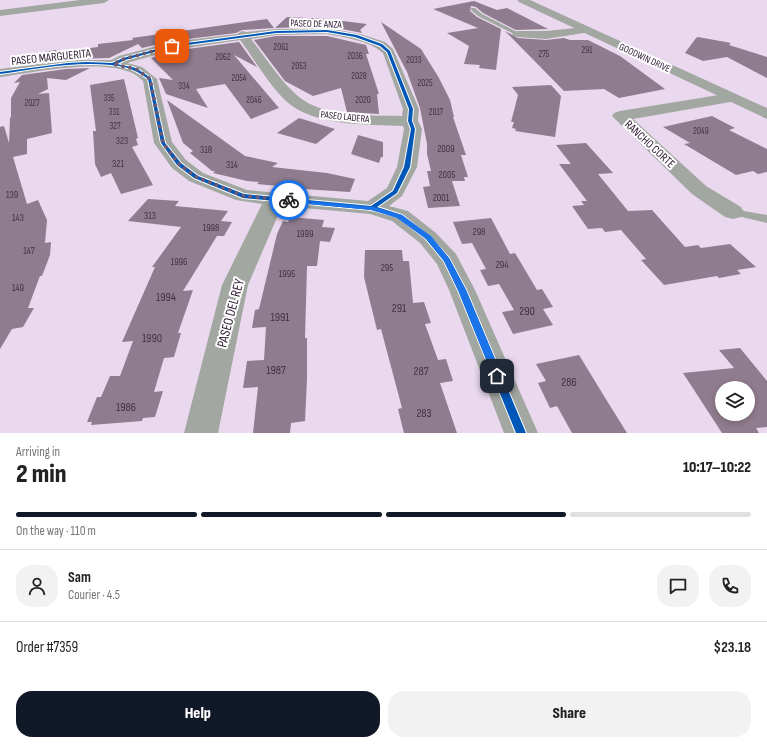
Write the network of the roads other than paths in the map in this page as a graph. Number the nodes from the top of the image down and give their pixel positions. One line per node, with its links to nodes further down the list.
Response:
1 (104, 0): 4 (street)
2 (522, 0): 5 (street, GOODWIN DRIVE)
3 (473, 9): 6 (lane)
4 (0, 13)
5 (586, 30): 6 (street); 10 (street, GOODWIN DRIVE)
6 (518, 34)
7 (242, 35): 8 (street, PASEO DE ANZA); 12 (street, PASEO LADERA); 12 (street, PASEO DE ANZA)
8 (113, 64): 9 (street, PASEO MARGUERITA); 13 (street, PASEO MARGUERITA)
9 (0, 74)
10 (731, 98): 11 (street, GOODWIN DRIVE); 15 (street, RANCHO CORTE)
11 (767, 114)
12 (410, 121): 14 (street, PASEO DE ANZA)
13 (276, 199): 14 (street, PASEO MARGUERITA); 17 (street, PASEO DEL REY)
14 (372, 208): 18 (street, PASEO MARGUERITA)
15 (733, 212): 16 (lane)
16 (767, 219)
17 (201, 433)
18 (521, 433)

